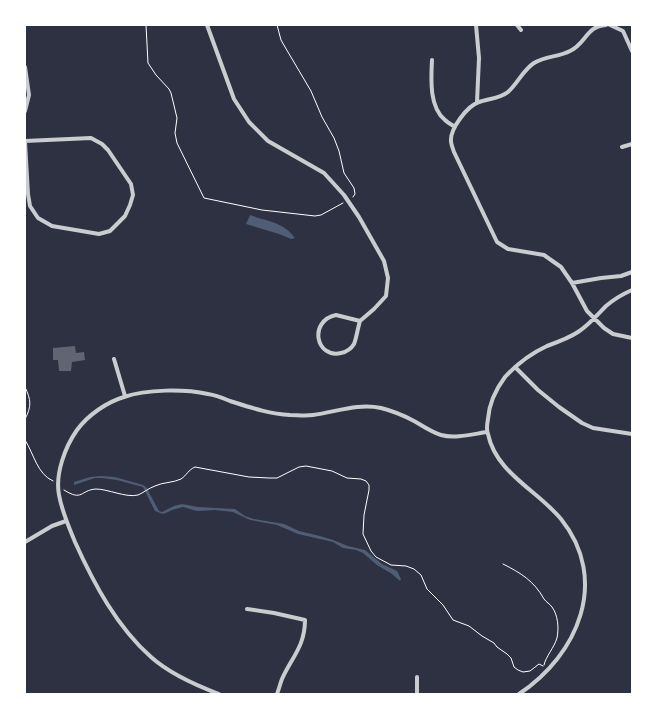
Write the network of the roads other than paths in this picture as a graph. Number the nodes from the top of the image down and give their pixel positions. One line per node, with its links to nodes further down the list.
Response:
1 (207, 25): 19 (street)
2 (476, 25): 9 (street)
3 (517, 25): 5 (street)
4 (608, 25): 6 (street); 9 (street)
5 (521, 30)
6 (632, 52)
7 (432, 60): 11 (street)
8 (25, 67): 10 (street)
9 (477, 102): 11 (street)
10 (25, 111)
11 (456, 127): 16 (street)
12 (25, 142): 12 (street)
13 (632, 144): 14 (street)
14 (622, 147)
15 (632, 272): 16 (street)
16 (572, 283): 18 (street)
17 (632, 290): 18 (street)
18 (594, 318): 20 (street); 22 (street)
19 (360, 321): 19 (street)
20 (632, 338)
21 (114, 360): 23 (street)
22 (515, 367): 24 (street); 25 (street)
23 (125, 396): 24 (street); 26 (street)
24 (487, 432): 33 (street)
25 (632, 434)
26 (66, 521): 27 (street); 30 (street)
27 (25, 542)
28 (246, 609): 31 (street)
29 (418, 678): 32 (street)
30 (219, 694)
31 (277, 694)
32 (417, 694)
33 (519, 694)

